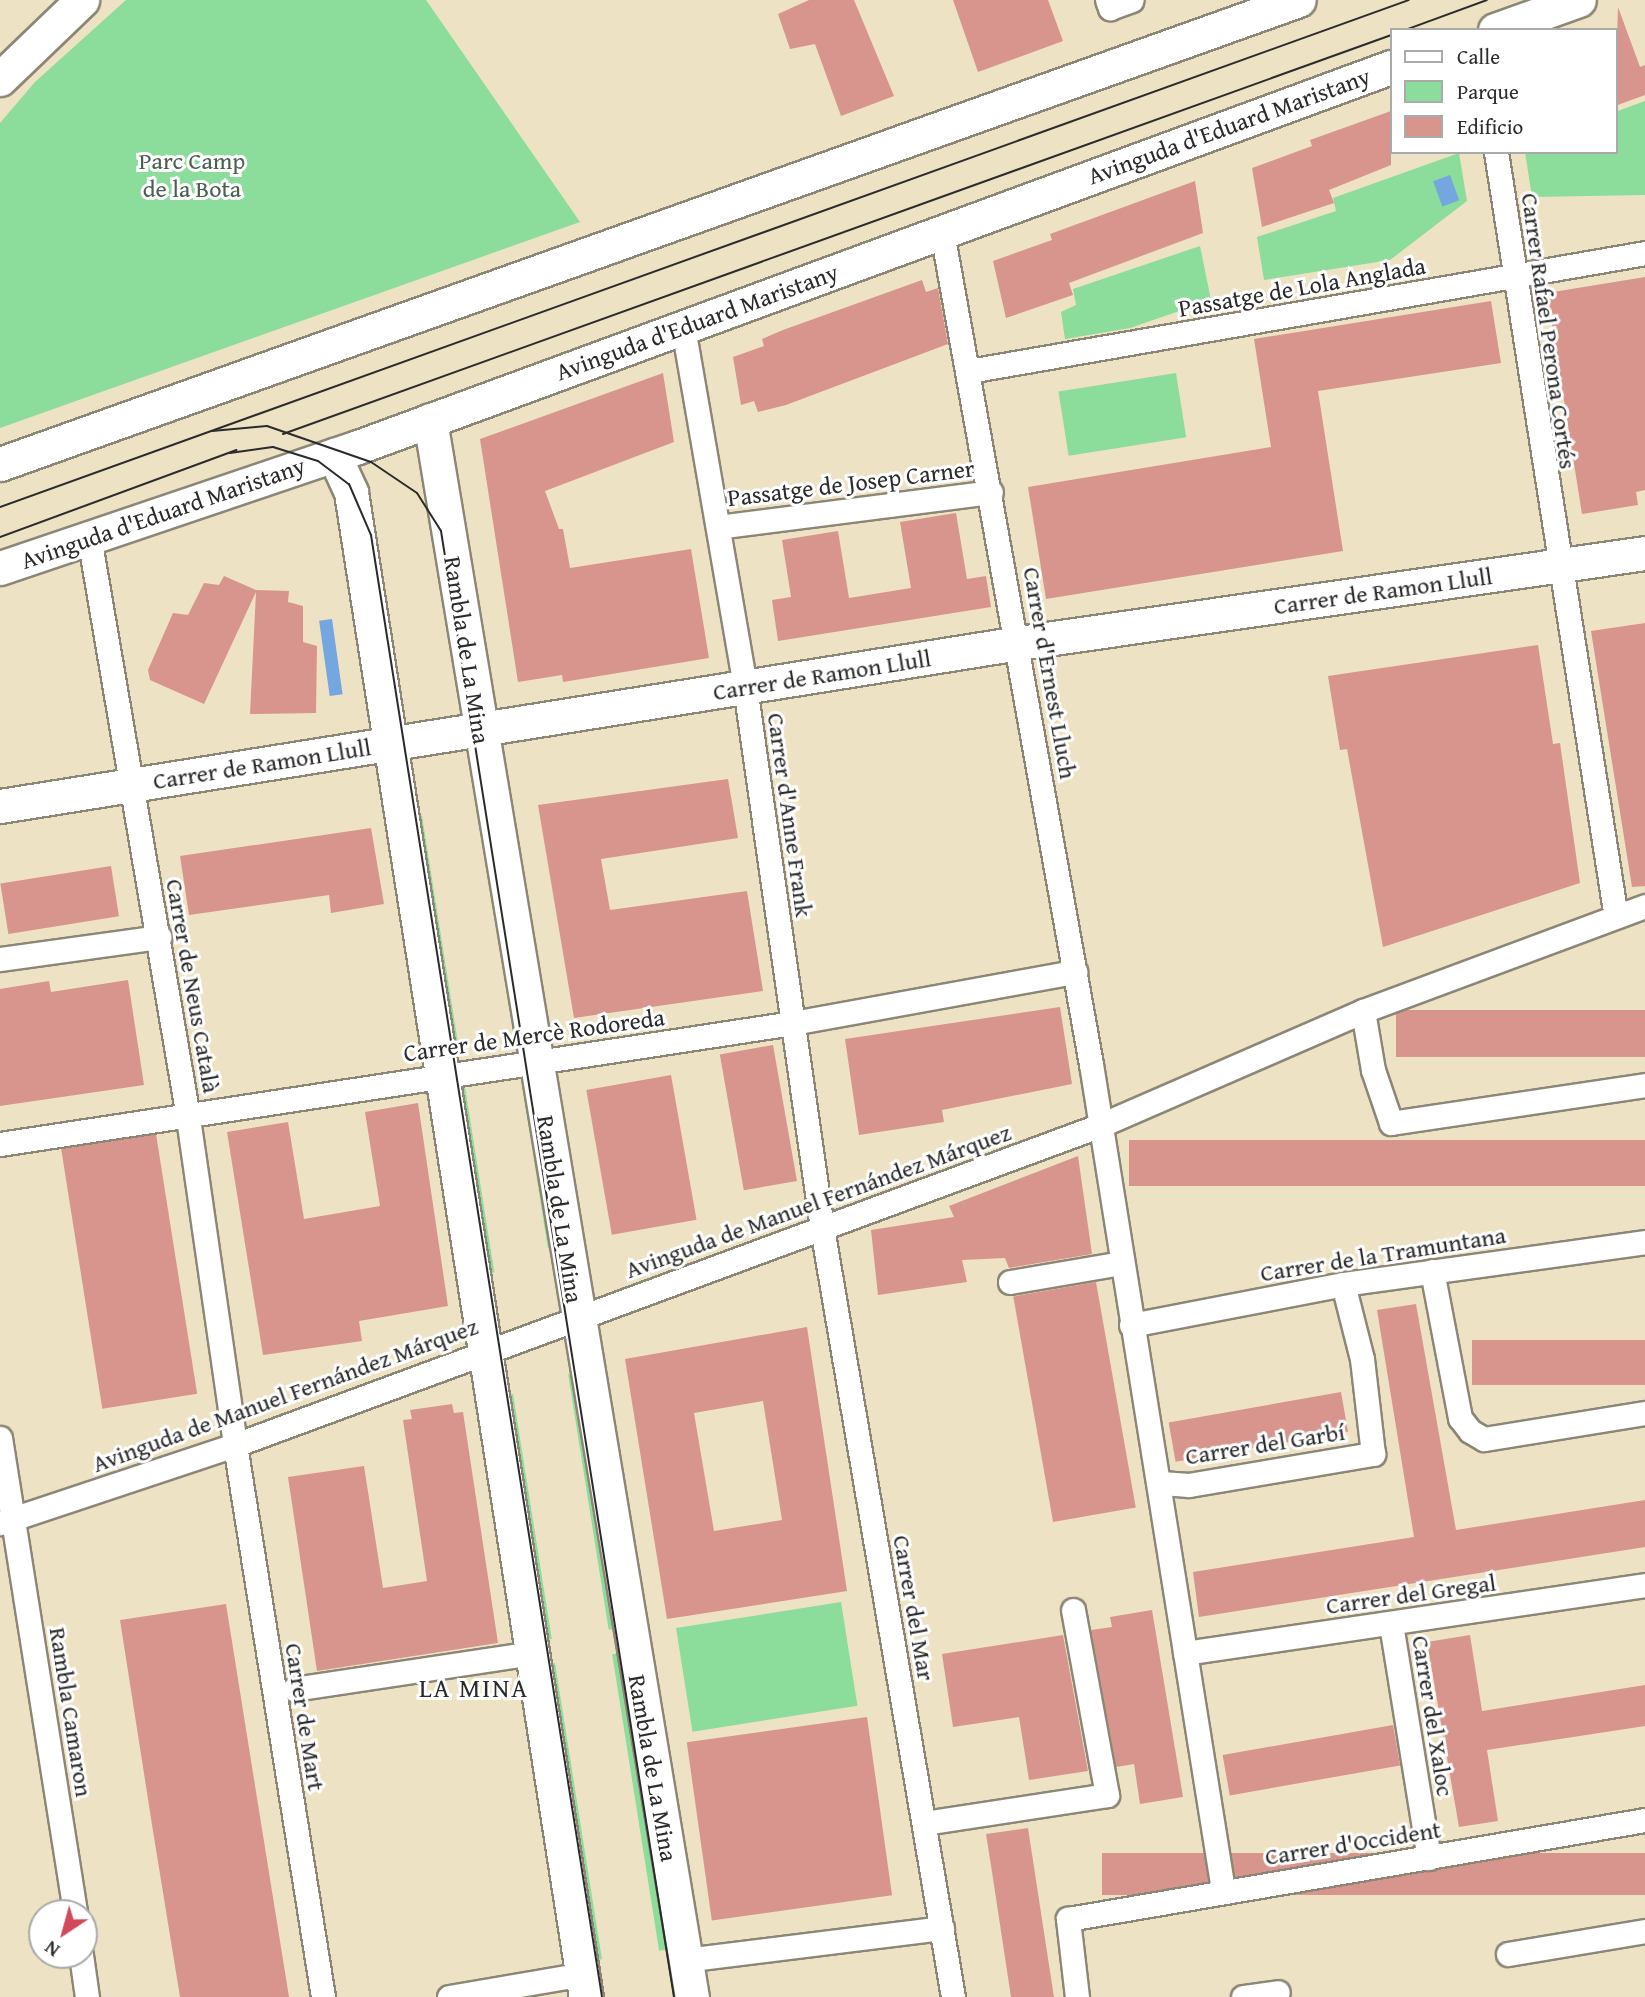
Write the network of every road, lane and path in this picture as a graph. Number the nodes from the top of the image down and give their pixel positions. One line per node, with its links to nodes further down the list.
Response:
1 (82, 0): 8 (main road)
2 (1107, 0): 3 (street)
3 (1132, 0)
4 (1299, 0): 17 (main road)
5 (1579, 0): 6 (main road)
6 (1501, 28)
7 (1390, 66): 10 (main road, Avinguda d'Eduard Maristany)
8 (0, 79)
9 (1496, 154): 12 (street, Carrer Rafael Perona Cortés)
10 (942, 232): 13 (main road, Avinguda d'Eduard Maristany); 14 (street, Carrer d'Ernest Lluch)
11 (1645, 253): 12 (street, Passatge de Lola Anglada)
12 (1515, 274): 14 (street, Passatge de Lola Anglada); 22 (street, Carrer Rafael Perona Cortés)
13 (683, 327): 15 (main road, Avinguda d'Eduard Maristany); 19 (street, Carrer d'Anne Frank)
14 (969, 371): 18 (street, Carrer d'Ernest Lluch)
15 (430, 421): 16 (main road, Avinguda d'Eduard Maristany); 26 (main road, Rambla de La Mina)
16 (334, 456): 20 (main road, Avinguda d'Eduard Maristany); 27 (main road)
17 (0, 464)
18 (991, 492): 19 (street, Passatge de Josep Carner); 24 (street, Carrer d'Ernest Lluch)
19 (718, 527): 25 (street, Carrer d'Anne Frank)
20 (89, 537): 23 (main road, Avinguda d'Eduard Maristany); 28 (street, Carrer de Neus Català)
21 (1645, 553): 22 (main road, Carrer de Ramon Llull)
22 (1558, 566): 24 (main road, Carrer de Ramon Llull); 31 (street, Carrer Rafael Perona Cortés)
23 (0, 568)
24 (1019, 643): 25 (main road, Carrer de Ramon Llull); 34 (street, Carrer d'Ernest Lluch)
25 (745, 687): 26 (main road, Carrer de Ramon Llull); 36 (street, Carrer d'Anne Frank)
26 (480, 732): 27 (main road, Carrer de Ramon Llull); 37 (main road, Rambla de La Mina)
27 (392, 744): 28 (main road, Carrer de Ramon Llull); 38 (main road)
28 (128, 785): 29 (main road, Carrer de Ramon Llull); 32 (street, Carrer de Neus Català)
29 (0, 806)
30 (1645, 906): 31 (street, Avinguda de Manuel Fernández Márquez)
31 (1616, 917): 35 (street, Avinguda de Manuel Fernández Márquez)
32 (159, 937): 33 (street); 40 (street, Carrer de Neus Català)
33 (0, 959)
34 (1075, 972): 36 (street, Carrer de Mercè Rodoreda); 41 (street, Carrer d'Ernest Lluch)
35 (1363, 1011): 39 (street); 41 (street, Avinguda de Manuel Fernández Márquez)
36 (793, 1023): 37 (street, Carrer de Mercè Rodoreda); 43 (street, Carrer d'Anne Frank)
37 (536, 1063): 38 (street, Carrer de Mercè Rodoreda); 49 (main road, Rambla de La Mina)
38 (441, 1075): 40 (street, Carrer de Mercè Rodoreda); 51 (main road)
39 (1645, 1085)
40 (188, 1116): 42 (street, Carrer de Mercè Rodoreda); 54 (street, Carrer de Neus Català)
41 (1101, 1125): 43 (street, Avinguda de Manuel Fernández Márquez); 45 (street)
42 (0, 1144)
43 (822, 1228): 49 (street, Avinguda de Manuel Fernández Márquez); 64 (street, Carrer del Mar)
44 (1645, 1242): 46 (street, Carrer de la Tramuntana)
45 (1121, 1263): 47 (street); 50 (street)
46 (1432, 1271): 48 (street, Carrer de la Tramuntana); 52 (street)
47 (1010, 1282)
48 (1343, 1284): 50 (street, Carrer de la Tramuntana); 55 (street, Carrer del Garbí)
49 (577, 1316): 51 (street, Avinguda de Manuel Fernández Márquez); 71 (main road, Rambla de La Mina)
50 (1131, 1325): 55 (street)
51 (484, 1352): 54 (street, Avinguda de Manuel Fernández Márquez); 73 (main road)
52 (1645, 1413)
53 (0, 1438): 56 (street, Rambla Camaron)
54 (235, 1445): 56 (street, Avinguda de Manuel Fernández Márquez); 76 (street, Carrer de Mart)
55 (1161, 1483): 60 (street)
56 (8, 1520): 67 (street, Rambla Camaron)
57 (1645, 1585): 59 (street, Carrer del Gregal)
58 (1073, 1610): 64 (street)
59 (1391, 1624): 60 (street, Carrer del Gregal); 65 (street, Carrer del Xaloc)
60 (1185, 1653): 66 (street)
61 (525, 1654): 62 (street)
62 (293, 1689)
63 (1645, 1820): 65 (street, Carrer d'Occident)
64 (925, 1823): 68 (street, Carrer del Mar)
65 (1429, 1858): 66 (street, Carrer d'Occident)
66 (1223, 1891): 80 (street, Carrer d'Occident)
67 (73, 1899)
68 (942, 1928): 71 (street); 79 (street, Carrer del Mar)
69 (1645, 1931): 70 (street)
70 (1508, 1954)
71 (685, 1961): 78 (main road, Rambla de La Mina)
72 (83, 1969): 75 (street)
73 (585, 1986): 77 (street)
74 (1278, 1992): 81 (street)
75 (87, 1997)
76 (323, 1997)
77 (449, 1997)
78 (692, 1997)
79 (953, 1997)
80 (1077, 1997)
81 (1243, 1997)

